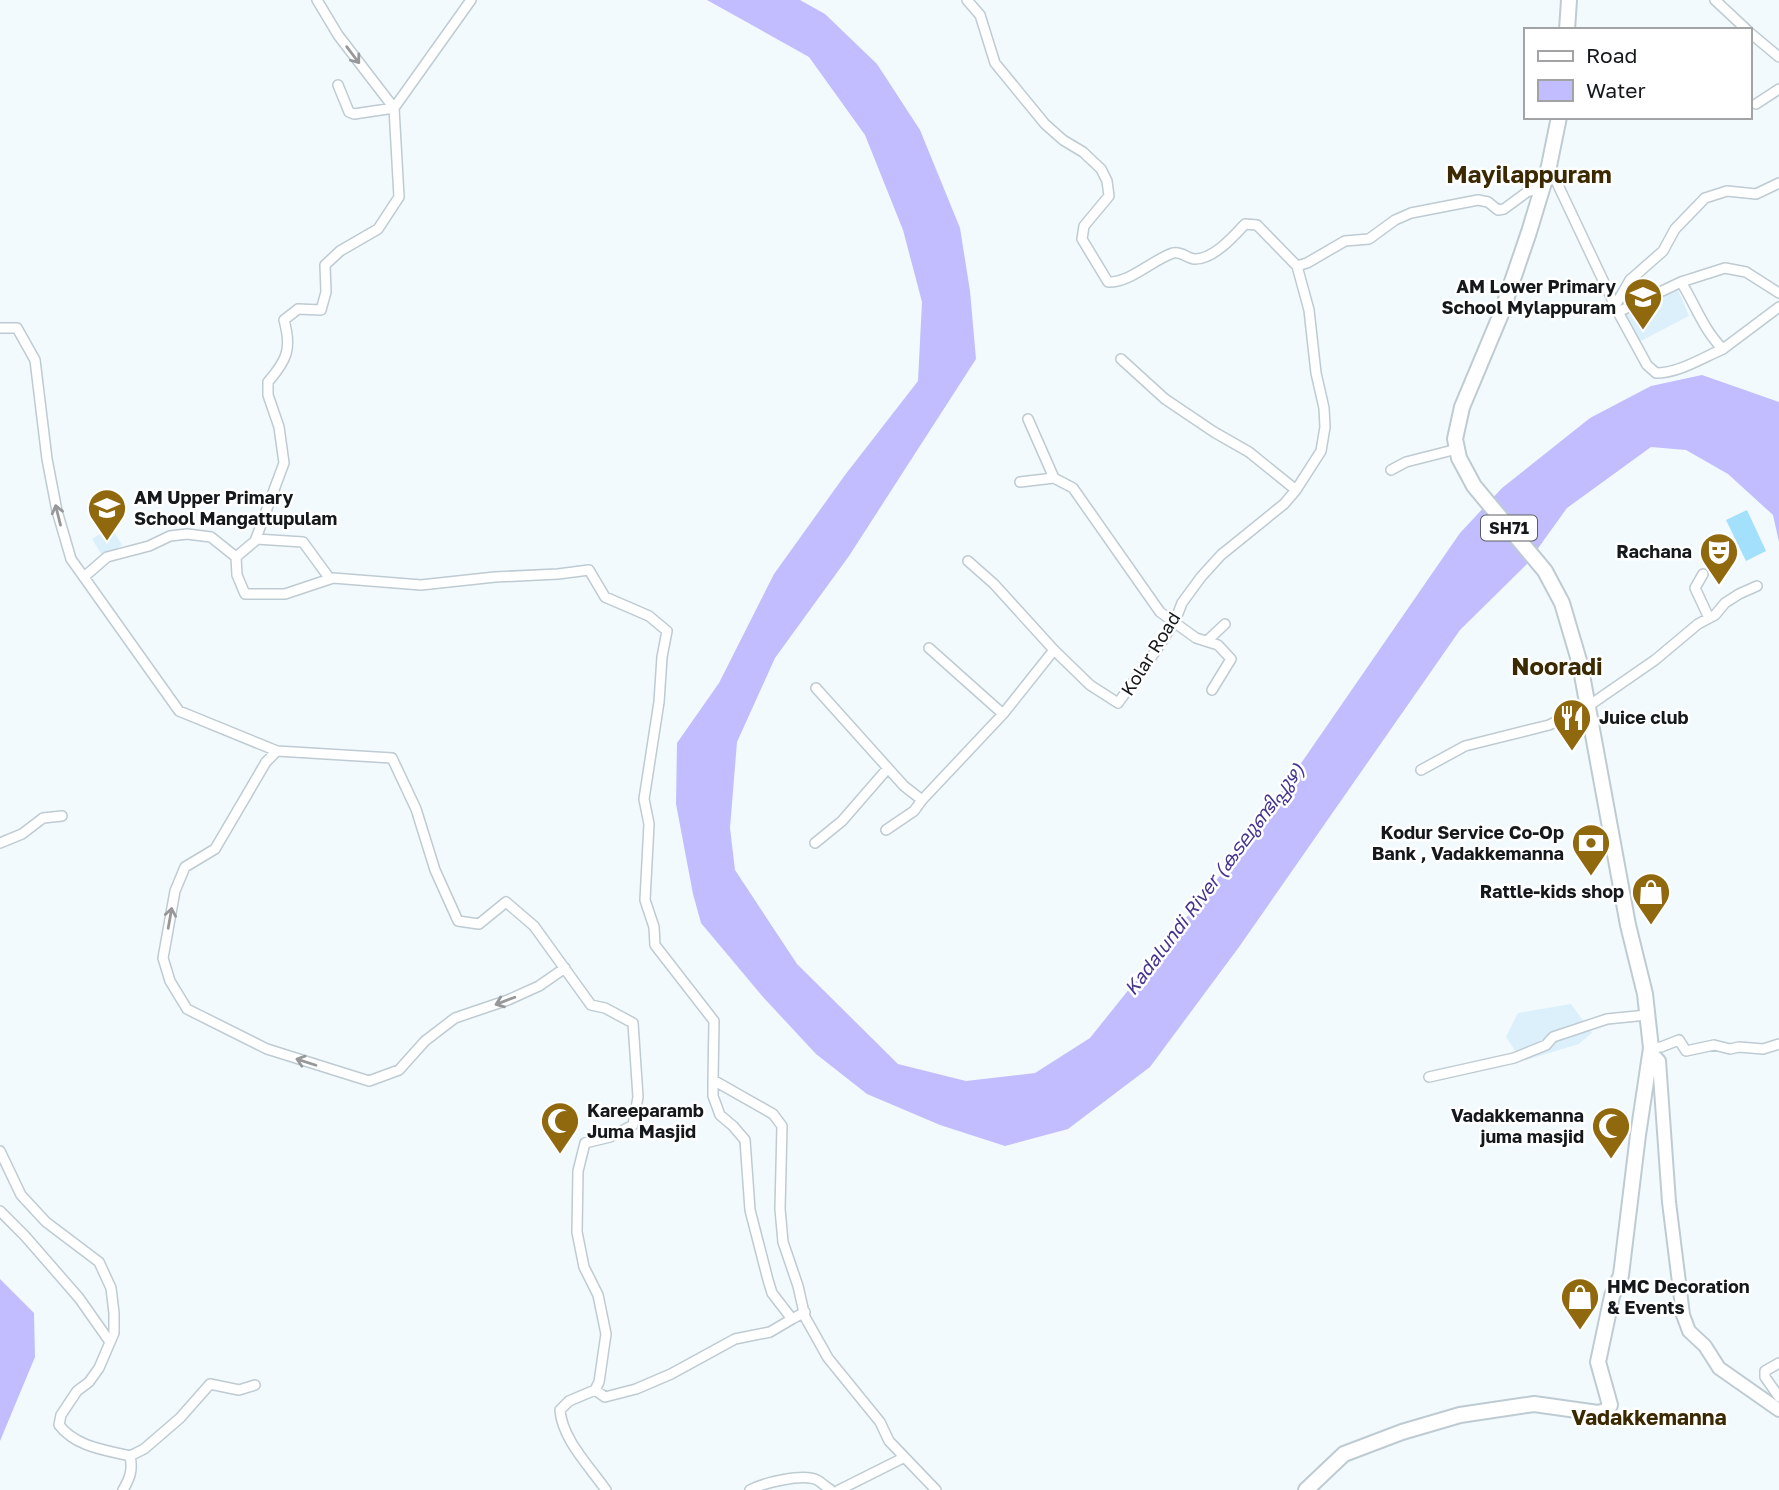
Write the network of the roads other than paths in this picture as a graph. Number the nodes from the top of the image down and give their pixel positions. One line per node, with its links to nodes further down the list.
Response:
1 (317, 0): 13 (street, one-way to 13)
2 (471, 0): 13 (street)
3 (967, 0): 18 (street)
4 (1569, 0): 6 (main road)
5 (1715, 0): 7 (street)
6 (1567, 28)
7 (1745, 28)
8 (1751, 34): 9 (street)
9 (1779, 57)
10 (338, 85): 13 (street)
11 (1779, 89): 12 (street)
12 (1756, 104)
13 (394, 108): 32 (street)
14 (1562, 119): 15 (main road, SH71)
15 (1549, 166): 17 (main road, SH71); 22 (street)
16 (1779, 183): 22 (street)
17 (1543, 187): 18 (street); 27 (main road, SH71)
18 (1297, 265): 31 (street, Kolar Road)
19 (1681, 282): 20 (street); 22 (street); 24 (street)
20 (1779, 293)
21 (1779, 307): 24 (street)
22 (1617, 309): 24 (street)
23 (0, 328): 36 (street, one-way to 23)
24 (1723, 349)
25 (1121, 359): 31 (street)
26 (1028, 419): 29 (street)
27 (1457, 449): 28 (street); 47 (main road, SH71)
28 (1391, 470)
29 (1054, 478): 30 (street); 40 (street)
30 (1020, 482)
31 (1296, 490): 40 (street, Kolar Road)
32 (256, 539): 33 (street); 37 (street)
33 (236, 557): 36 (street); 37 (street)
34 (968, 561): 44 (street)
35 (1703, 574): 39 (street)
36 (85, 576): 49 (street)
37 (330, 579): 62 (street)
38 (1757, 586): 39 (street)
39 (1709, 618): 47 (street)
40 (1175, 621): 42 (street); 44 (street, Kolar Road)
41 (1225, 624): 42 (street)
42 (1208, 640): 46 (street)
43 (929, 648): 48 (street)
44 (1054, 650): 48 (street)
45 (816, 688): 50 (street)
46 (1212, 690)
47 (1587, 706): 51 (street); 58 (main road, SH71)
48 (1003, 714): 52 (street)
49 (277, 751): 57 (street); 57 (street, one-way to 49)
50 (888, 768): 52 (street); 56 (street)
51 (1422, 770)
52 (922, 800): 54 (street)
53 (62, 816): 55 (street)
54 (886, 830)
55 (0, 843)
56 (815, 843)
57 (565, 968): 63 (street)
58 (1647, 1015): 60 (main road, SH71); 61 (street)
59 (1779, 1044): 60 (street)
60 (1651, 1050): 74 (main road); 83 (main road, SH71)
61 (1429, 1077)
62 (713, 1080): 67 (street); 68 (street)
63 (585, 1143): 65 (street); 72 (street)
64 (0, 1151): 69 (street)
65 (572, 1160)
66 (0, 1211): 69 (street)
67 (804, 1312): 68 (street); 76 (street)
68 (792, 1320): 72 (street)
69 (110, 1342): 75 (street)
70 (1779, 1363): 73 (street)
71 (254, 1385): 75 (street)
72 (594, 1390): 78 (street)
73 (1779, 1397)
74 (1779, 1410)
75 (130, 1456): 77 (street)
76 (903, 1458): 81 (street); 82 (street)
77 (123, 1490)
78 (606, 1490)
79 (750, 1490): 80 (street)
80 (831, 1490)
81 (839, 1490)
82 (936, 1490)
83 (1306, 1490)

